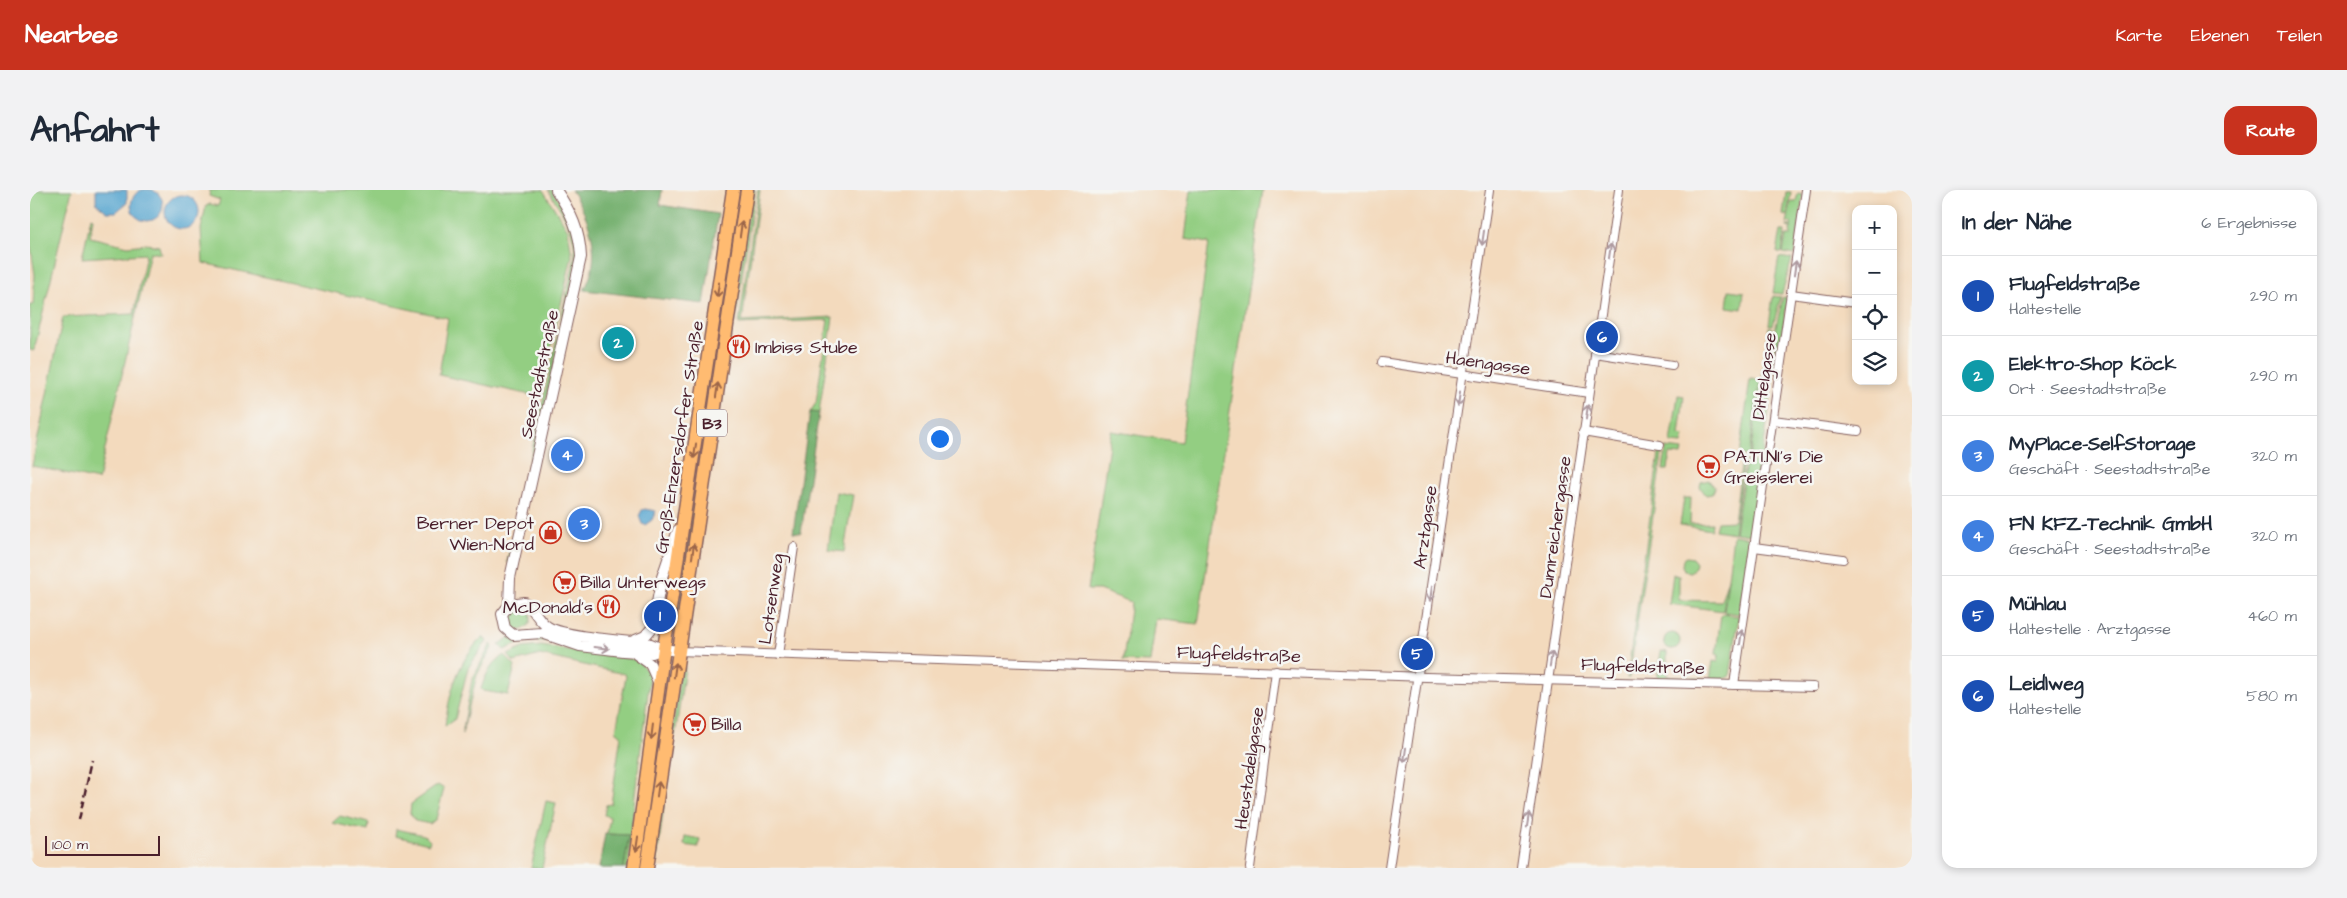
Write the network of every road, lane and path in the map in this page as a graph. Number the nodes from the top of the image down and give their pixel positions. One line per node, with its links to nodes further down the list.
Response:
1 (556, 190): 22 (street, Seestadtstraße)
2 (733, 190): 18 (main road, Groß-Enzersdorfer Straße / B3, one-way to 18)
3 (747, 190): 30 (main road, Groß-Enzersdorfer Straße / B3, one-way to 3)
4 (1490, 190): 12 (street, Arztgasse, one-way to 12)
5 (1619, 190): 9 (street, Dumreichergasse, one-way to 5)
6 (1806, 190): 7 (street, Dittelgasse, one-way to 6)
7 (1791, 294): 8 (street); 14 (street, Dittelgasse)
8 (1852, 302)
9 (1595, 353): 11 (street); 13 (street, Dumreichergasse)
10 (1382, 362): 12 (street, Haengasse)
11 (1672, 365)
12 (1463, 374): 13 (street, Haengasse); 33 (street, Arztgasse, one-way to 33)
13 (1589, 393): 15 (street, Dumreichergasse, one-way to 13)
14 (1773, 420): 16 (street); 20 (street, Dittelgasse)
15 (1584, 432): 17 (street); 34 (street, Dumreichergasse, one-way to 15)
16 (1858, 432)
17 (1660, 445)
18 (688, 496): 27 (street); 28 (main road, Groß-Enzersdorfer Straße / B3)
19 (794, 546): 31 (street, Lotsenweg)
20 (1754, 547): 21 (street); 36 (street, Dittelgasse, one-way to 20)
21 (1843, 559)
22 (513, 568): 23 (street, Seestadtstraße); 24 (street, Seestadtstraße)
23 (522, 602): 24 (street); 25 (street)
24 (508, 605): 26 (street, Seestadtstraße)
25 (534, 612): 26 (street); 27 (street)
26 (526, 634): 29 (street, Seestadtstraße, one-way to 29)
27 (632, 641): 28 (street)
28 (664, 649): 29 (street, Seestadtstraße); 30 (street, Flugfeldstraße); 35 (main road, Groß-Enzersdorfer Straße / B3)
29 (623, 651): 35 (street)
30 (678, 651): 31 (street, Flugfeldstraße); 39 (main road, Groß-Enzersdorfer Straße / B3, one-way to 30)
31 (778, 655): 32 (street, Flugfeldstraße)
32 (1276, 671): 33 (street, Flugfeldstraße); 40 (street, Heustadelgasse)
33 (1418, 676): 34 (street, Flugfeldstraße); 41 (street, Arztgasse, one-way to 41)
34 (1548, 679): 36 (street, Flugfeldstraße); 42 (street, Dumreichergasse, one-way to 34)
35 (659, 684): 38 (main road, Groß-Enzersdorfer Straße / B3, one-way to 38)
36 (1734, 685): 37 (street, Flugfeldstraße)
37 (1813, 687)
38 (634, 868)
39 (647, 868)
40 (1250, 868)
41 (1390, 868)
42 (1521, 868)

